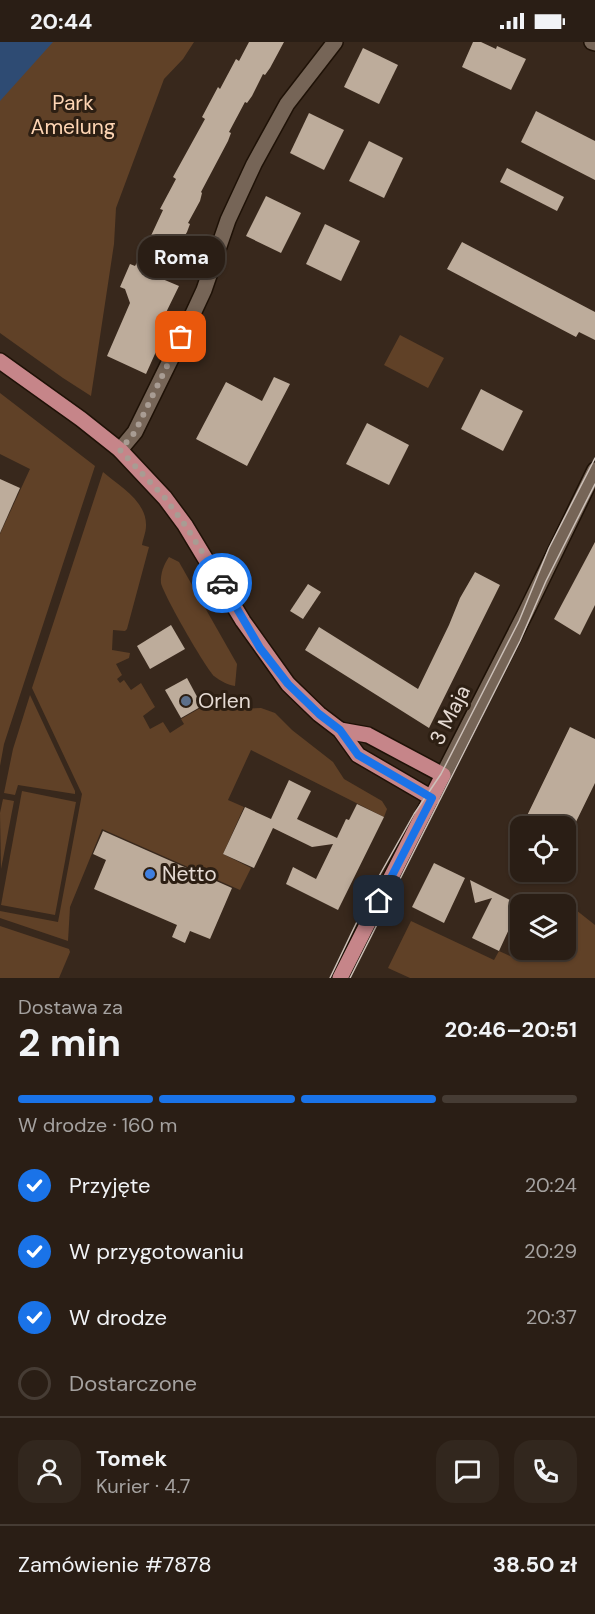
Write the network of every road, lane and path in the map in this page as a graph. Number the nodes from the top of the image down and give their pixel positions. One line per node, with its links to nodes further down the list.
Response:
1 (335, 42): 3 (street)
2 (0, 361): 3 (main road)
3 (120, 450): 5 (main road)
4 (595, 470): 6 (street, 3 Maja)
5 (340, 730): 6 (main road); 7 (main road)
6 (443, 775): 7 (main road, 3 Maja)
7 (432, 798): 8 (main road, 3 Maja)
8 (340, 978)

